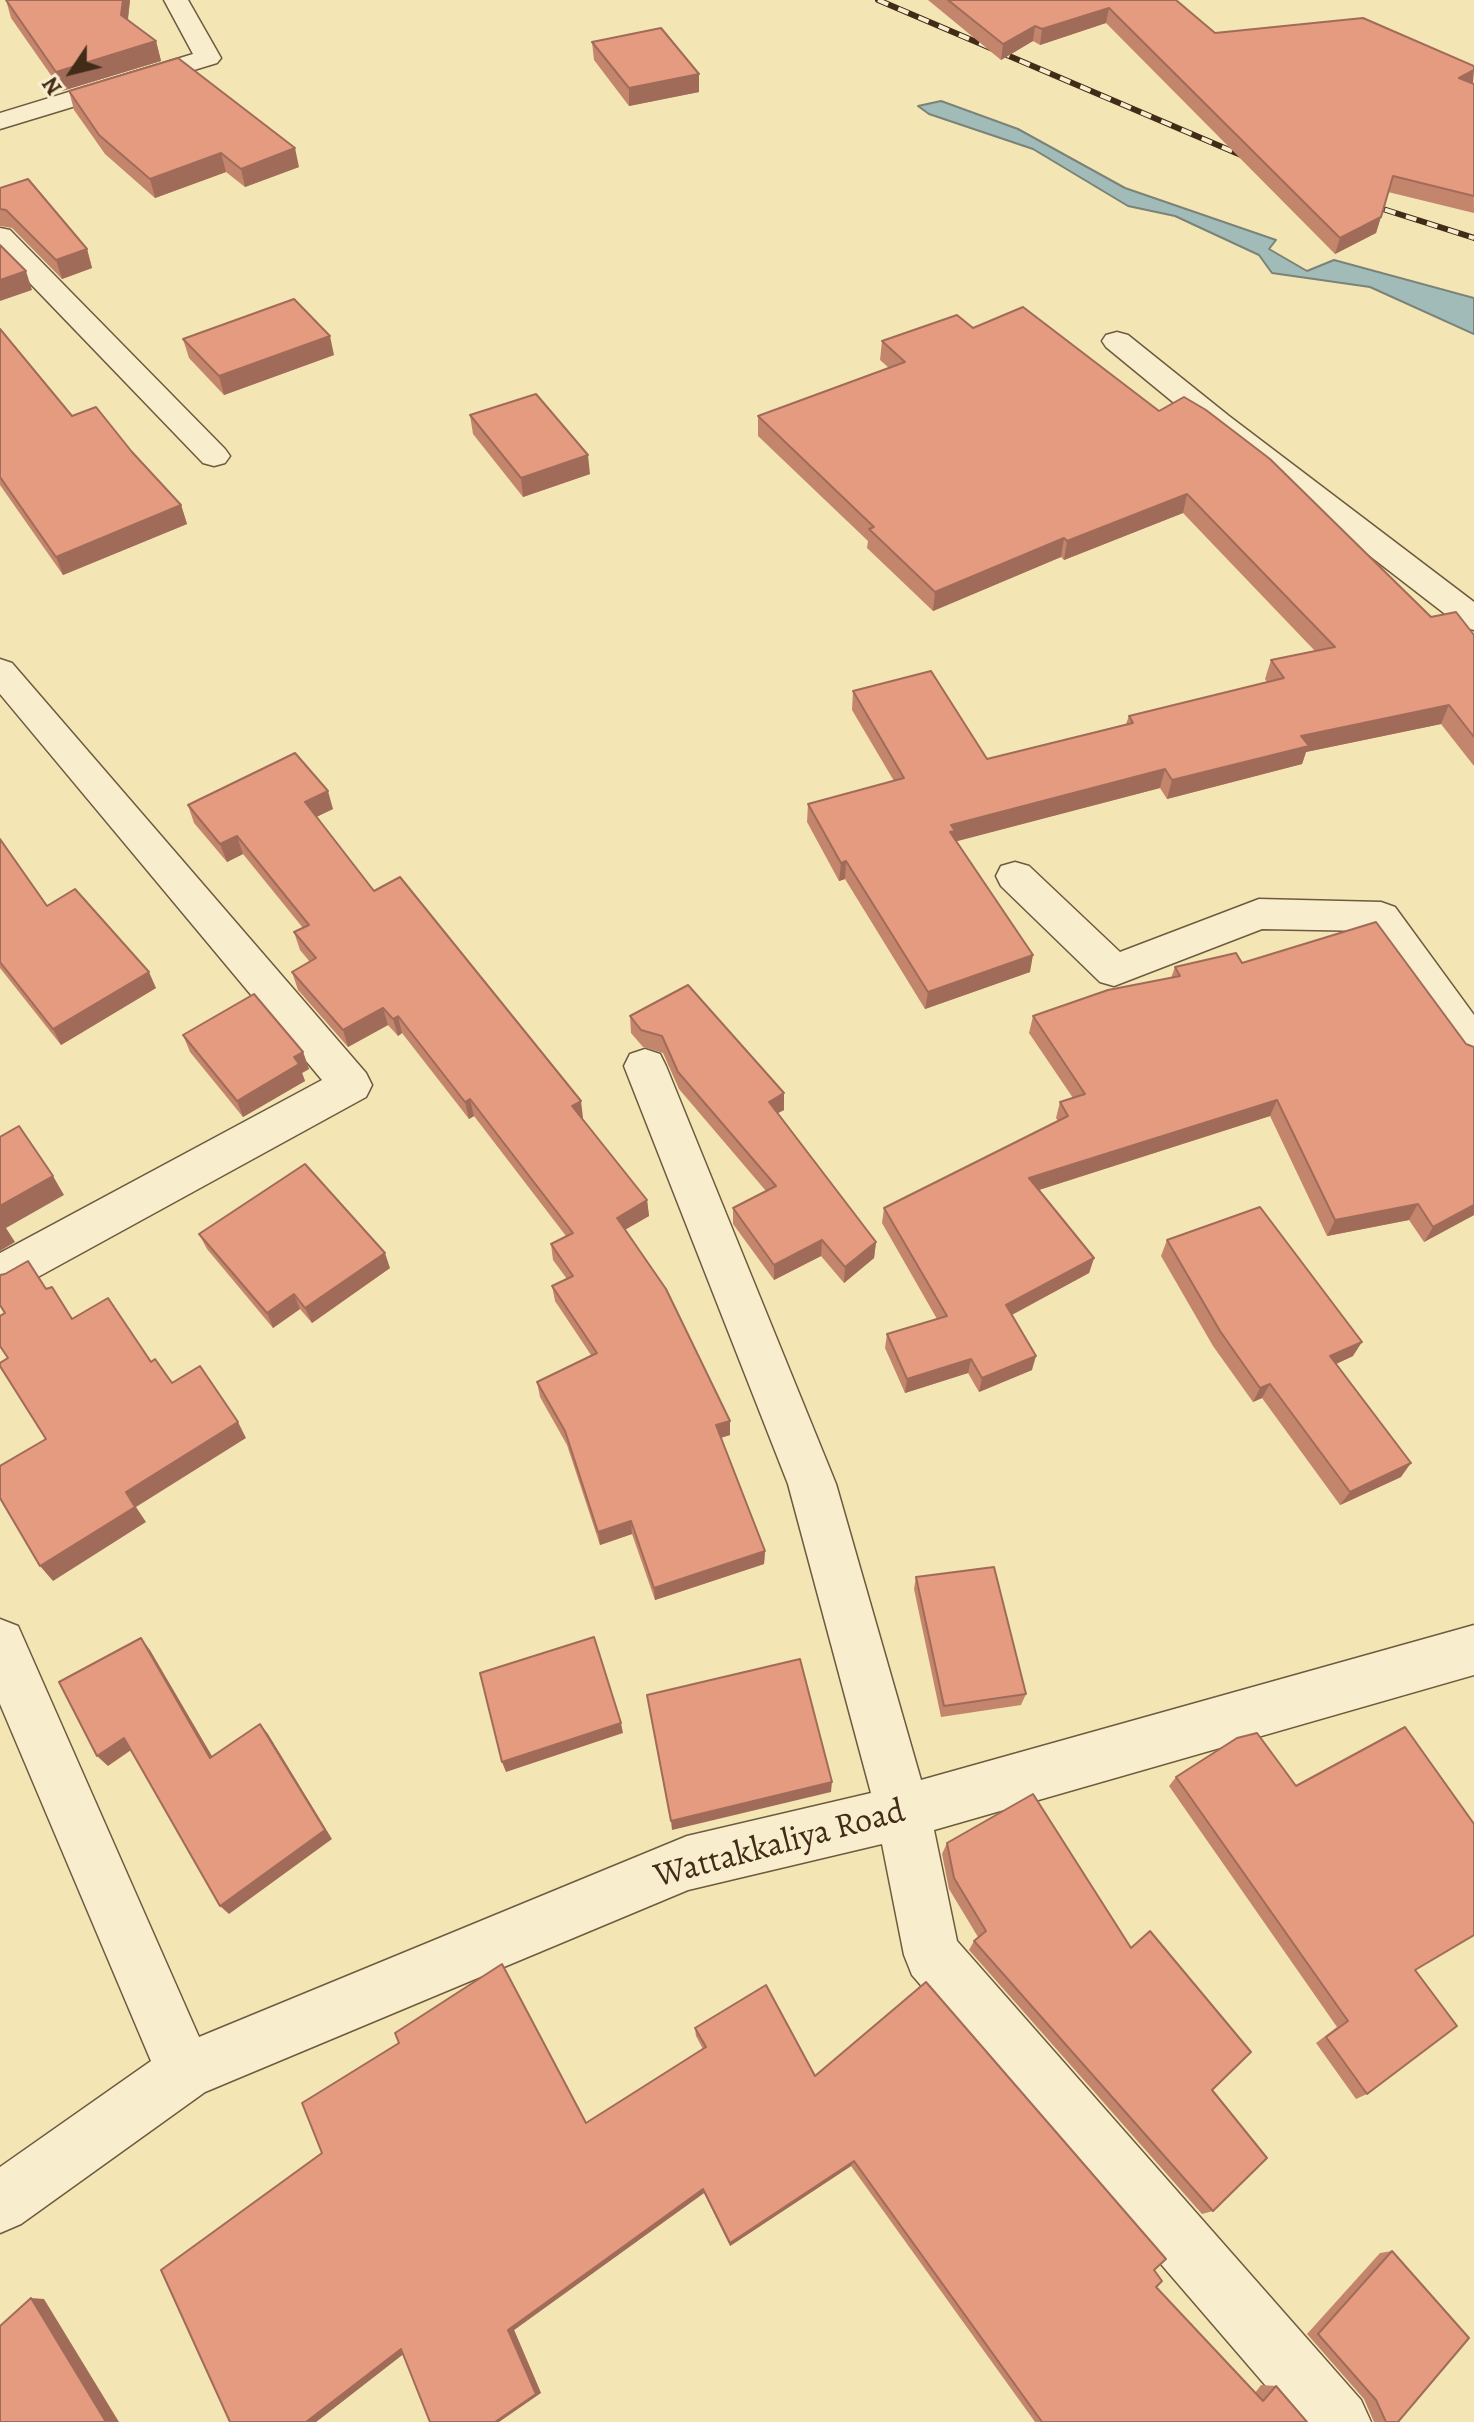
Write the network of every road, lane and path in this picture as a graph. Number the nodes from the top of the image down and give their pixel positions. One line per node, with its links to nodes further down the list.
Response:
1 (176, 0): 3 (street)
2 (0, 89): 3 (street)
3 (10, 117)
4 (0, 236): 6 (street)
5 (1117, 341): 7 (street)
6 (214, 456)
7 (1474, 619)
8 (0, 671): 12 (street)
9 (1015, 876): 10 (street)
10 (1474, 1047)
11 (645, 1066): 15 (street)
12 (0, 1275)
13 (0, 1644): 16 (street)
14 (1474, 1650): 15 (street, Wattakkaliya Road)
15 (903, 1812): 16 (street, Wattakkaliya Road); 18 (street)
16 (185, 2072): 17 (street, Wattakkaliya Road)
17 (0, 2203)
18 (1339, 2422)

